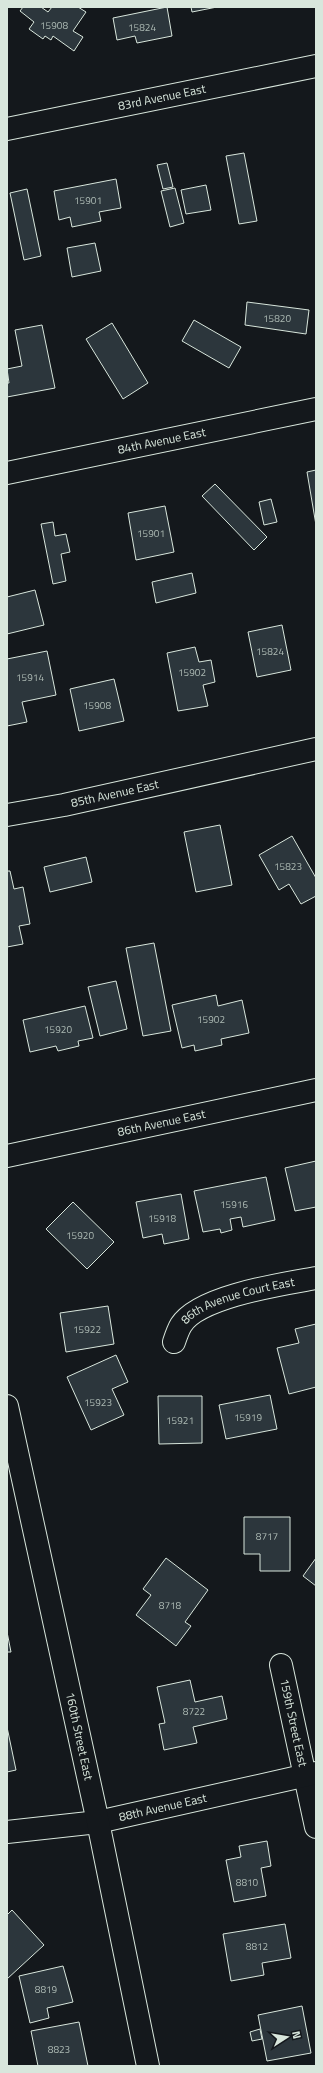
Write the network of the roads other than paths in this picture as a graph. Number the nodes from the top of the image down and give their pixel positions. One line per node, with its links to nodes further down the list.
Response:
1 (316, 66): 2 (street, 83rd Avenue East)
2 (7, 129)
3 (316, 409): 4 (street, 84th Avenue East)
4 (7, 473)
5 (316, 749): 6 (street, 85th Avenue East)
6 (7, 815)
7 (316, 1090): 8 (street, 86th Avenue East)
8 (7, 1156)
9 (316, 1278): 10 (street, 86th Avenue Court East)
10 (174, 1342)
11 (7, 1406): 14 (street, 160th Street East)
12 (281, 1665): 13 (street, 159th Street East)
13 (310, 1774): 14 (street, 88th Avenue East); 15 (street, 159th Street East)
14 (98, 1822): 16 (street, 88th Avenue East); 17 (street, 160th Street East)
15 (316, 1827)
16 (7, 1832)
17 (148, 2066)

